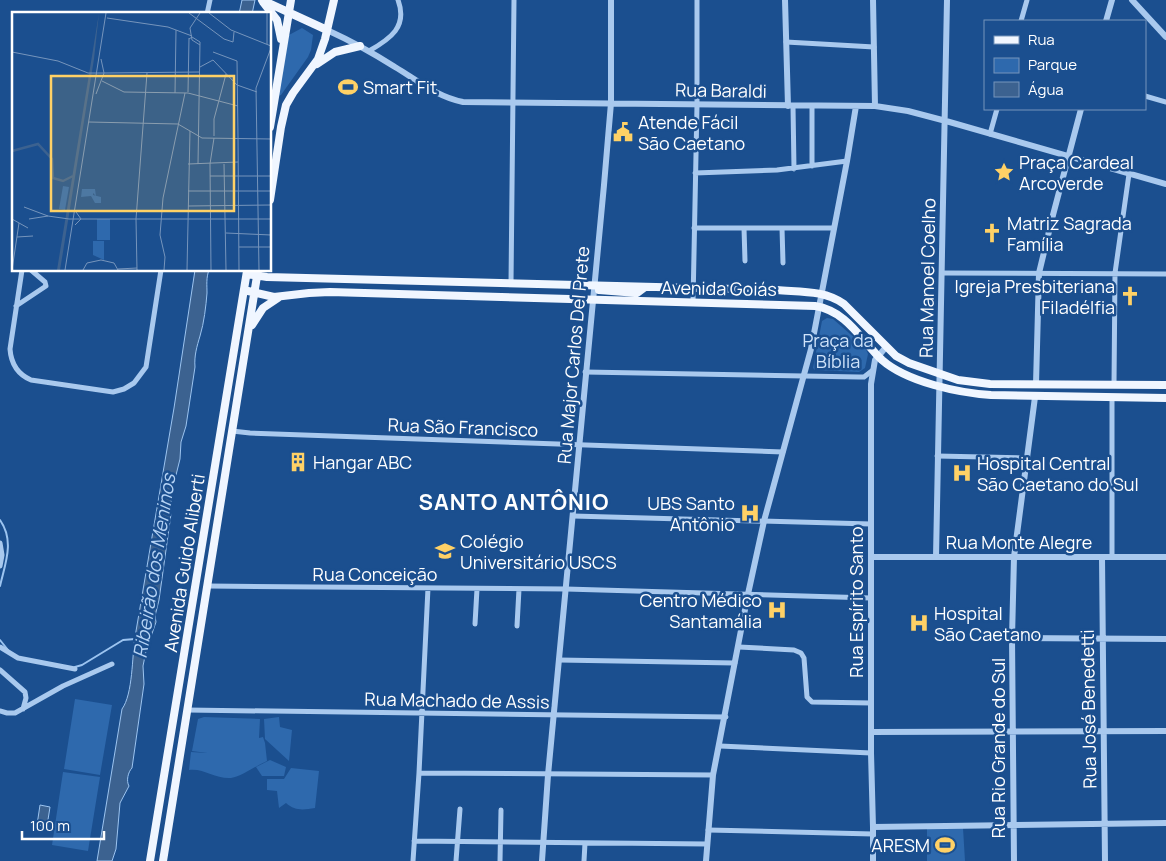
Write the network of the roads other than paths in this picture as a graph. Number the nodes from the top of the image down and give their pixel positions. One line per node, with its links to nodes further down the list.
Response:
1 (262, 0): 14 (main road, Rua Baraldi); 22 (main road)
2 (291, 0): 14 (main road)
3 (398, 0): 23 (street)
4 (514, 0): 26 (street)
5 (611, 0): 28 (street, Rua Major Carlos Del Prete)
6 (697, 0): 29 (street)
7 (785, 0): 19 (street)
8 (873, 0): 21 (street)
9 (947, 0): 37 (street, Rua Manoel Coelho)
10 (1027, 0): 15 (street)
11 (1112, 0): 16 (street)
12 (1132, 0): 18 (street)
13 (334, 1): 17 (main road)
14 (289, 12): 17 (main road, Rua Baraldi); 22 (main road)
15 (1020, 20)
16 (1106, 20)
17 (328, 30): 20 (street, Rua Baraldi); 24 (main road)
18 (1165, 34)
19 (786, 42): 21 (street); 30 (street)
20 (360, 46): 23 (street, Rua Baraldi); 24 (main road)
21 (874, 47): 33 (street)
22 (282, 48): 36 (main road)
23 (369, 51): 26 (street, Rua Baraldi)
24 (315, 65): 46 (main road)
25 (1146, 96): 27 (street)
26 (513, 102): 28 (street, Rua Baraldi); 62 (street)
27 (1166, 102)
28 (611, 103): 29 (street, Rua Baraldi); 63 (street, Rua Major Carlos Del Prete)
29 (697, 104): 30 (street, Rua Baraldi); 43 (street)
30 (790, 106): 31 (street, Rua Baraldi); 42 (street)
31 (812, 106): 32 (street, Rua Baraldi); 41 (street)
32 (856, 106): 33 (street, Rua Baraldi); 40 (street)
33 (875, 106): 37 (street, Rua Baraldi)
34 (997, 110): 38 (street)
35 (1081, 110): 39 (street)
36 (271, 120)
37 (946, 121): 38 (street, Rua Baraldi); 58 (street, Rua Manoel Coelho)
38 (990, 134): 39 (street, Rua Baraldi)
39 (1068, 156): 44 (street, Rua Baraldi); 59 (street)
40 (847, 161): 41 (street); 50 (street)
41 (812, 166): 42 (street)
42 (794, 169): 43 (street)
43 (695, 172): 47 (street)
44 (1129, 174): 45 (street, Rua Baraldi); 60 (street)
45 (1166, 184)
46 (271, 193)
47 (694, 228): 48 (street); 64 (street)
48 (744, 228): 49 (street); 51 (street)
49 (782, 228): 50 (street); 52 (street)
50 (834, 228): 67 (street)
51 (745, 261)
52 (783, 262)
53 (22, 271): 71 (street)
54 (32, 271): 71 (street)
55 (161, 271): 71 (street)
56 (247, 272): 57 (main road, Avenida Goiás); 65 (main road, Avenida Guido Aliberti)
57 (258, 273): 62 (main road, Avenida Goiás); 66 (main road, Avenida Guido Aliberti)
58 (942, 273): 59 (street); 78 (street, Rua Manoel Coelho)
59 (1040, 273): 60 (street); 82 (street)
60 (1115, 273): 61 (street); 83 (street)
61 (1166, 274)
62 (511, 283): 63 (main road, Avenida Goiás)
63 (594, 288): 64 (main road, Avenida Goiás); 69 (street, Rua Major Carlos Del Prete)
64 (693, 288): 67 (main road, Avenida Goiás); 70 (street)
65 (244, 290): 66 (main road, Avenida Goiás); 89 (main road, Avenida Guido Aliberti)
66 (254, 293): 68 (main road, Avenida Goiás); 73 (main road, Avenida Guido Aliberti)
67 (822, 294): 72 (street); 74 (main road, Avenida Goiás)
68 (279, 297): 69 (main road, Avenida Goiás); 73 (main road)
69 (593, 300): 70 (main road, Avenida Goiás); 77 (street, Rua Major Carlos Del Prete)
70 (694, 303): 72 (main road, Avenida Goiás)
71 (16, 306)
72 (820, 306): 75 (main road, Avenida Goiás); 79 (street)
73 (248, 334): 90 (main road, Avenida Guido Aliberti)
74 (886, 347): 75 (street, Rua Espírito Santo); 78 (main road, Avenida Goiás)
75 (878, 355): 76 (street, Rua Espírito Santo); 84 (main road, Avenida Goiás)
76 (873, 370): 80 (street); 81 (street, Rua Espírito Santo)
77 (585, 372): 79 (street); 91 (street, Rua Major Carlos Del Prete)
78 (939, 374): 82 (main road, Avenida Goiás); 84 (street, Rua Manoel Coelho)
79 (804, 377): 80 (street); 92 (street)
80 (864, 377): 81 (street)
81 (871, 384): 97 (street, Rua Espírito Santo)
82 (1036, 384): 83 (main road, Avenida Goiás)
83 (1114, 384): 85 (main road, Avenida Goiás)
84 (940, 386): 86 (main road, Avenida Goiás); 93 (street, Rua Manoel Coelho)
85 (1166, 386)
86 (1034, 396): 87 (main road, Avenida Goiás); 94 (street, Rua Rio Grande do Sul)
87 (1112, 398): 88 (main road, Avenida Goiás); 103 (street)
88 (1166, 398)
89 (224, 414): 90 (main road); 141 (main road, Avenida Guido Aliberti)
90 (232, 431): 91 (street, Rua São Francisco); 106 (main road, Avenida Guido Aliberti)
91 (580, 445): 92 (street, Rua São Francisco); 95 (street, Rua Major Carlos Del Prete)
92 (783, 452): 96 (street)
93 (937, 456): 94 (street); 100 (street, Rua Manoel Coelho)
94 (1027, 458): 101 (street, Rua Rio Grande do Sul)
95 (573, 516): 96 (street); 110 (street, Rua Major Carlos Del Prete)
96 (764, 521): 97 (street); 111 (street)
97 (871, 524): 99 (street, Rua Espírito Santo)
98 (0, 543): 105 (street)
99 (871, 557): 100 (street, Rua Monte Alegre); 112 (street, Rua Espírito Santo)
100 (936, 557): 101 (street, Rua Monte Alegre)
101 (1014, 557): 102 (street, Rua Monte Alegre); 115 (street, Rua Rio Grande do Sul)
102 (1102, 557): 103 (street, Rua Monte Alegre); 116 (street, Rua José Benedetti)
103 (1112, 557): 104 (street, Rua Monte Alegre)
104 (1166, 557)
105 (0, 566)
106 (208, 586): 107 (street, Rua Conceição); 127 (main road, Avenida Guido Aliberti)
107 (428, 588): 108 (street, Rua Conceição); 129 (street)
108 (477, 589): 109 (street, Rua Conceição); 113 (street)
109 (519, 590): 110 (street, Rua Conceição); 114 (street)
110 (566, 590): 111 (street, Rua Conceição); 120 (street, Rua Major Carlos Del Prete)
111 (748, 594): 112 (street, Rua Conceição); 119 (street)
112 (871, 598): 125 (street, Rua Espírito Santo)
113 (475, 624)
114 (517, 626)
115 (1012, 638): 116 (street); 132 (street, Rua Rio Grande do Sul)
116 (1102, 639): 117 (street); 133 (street, Rua José Benedetti)
117 (1166, 639)
118 (0, 647): 123 (street)
119 (739, 647): 121 (street); 125 (street)
120 (559, 660): 121 (street); 130 (street, Rua Major Carlos Del Prete)
121 (735, 663): 131 (street)
122 (112, 664): 126 (street)
123 (75, 669)
124 (0, 670): 126 (street)
125 (871, 703): 135 (street, Rua Espírito Santo)
126 (23, 709): 128 (street)
127 (187, 710): 129 (street, Rua Machado de Assis); 142 (main road, Avenida Guido Aliberti)
128 (0, 711)
129 (422, 714): 130 (street, Rua Machado de Assis); 138 (street)
130 (554, 714): 131 (street, Rua Machado de Assis); 139 (street, Rua Major Carlos Del Prete)
131 (726, 717): 136 (street)
132 (1013, 731): 133 (street); 135 (street); 147 (street, Rua Rio Grande do Sul)
133 (1104, 731): 134 (street); 146 (street, Rua José Benedetti)
134 (1166, 731)
135 (871, 732): 137 (street, Rua Espírito Santo)
136 (720, 746): 137 (street); 140 (street)
137 (871, 753): 149 (street, Rua Espírito Santo)
138 (419, 773): 139 (street); 150 (street)
139 (548, 775): 140 (street); 153 (street, Rua Major Carlos Del Prete)
140 (714, 775): 148 (street)
141 (162, 787): 142 (main road); 156 (main road, Avenida Guido Aliberti)
142 (174, 794): 157 (main road, Avenida Guido Aliberti)
143 (460, 809): 151 (street)
144 (501, 810): 152 (street)
145 (1166, 823): 146 (street)
146 (1104, 824): 147 (street); 166 (street, Rua José Benedetti)
147 (1013, 825): 149 (street); 165 (street, Rua Rio Grande do Sul)
148 (708, 830): 149 (street); 155 (street)
149 (873, 831): 164 (street, Rua Espírito Santo)
150 (414, 841): 151 (street); 158 (street)
151 (457, 842): 152 (street); 159 (street)
152 (500, 842): 153 (street); 160 (street)
153 (544, 842): 154 (street); 161 (street, Rua Major Carlos Del Prete)
154 (585, 843): 155 (street); 162 (street)
155 (707, 844): 163 (street)
156 (149, 861)
157 (163, 861)
158 (413, 861)
159 (456, 861)
160 (500, 861)
161 (542, 861)
162 (584, 861)
163 (706, 861)
164 (872, 861)
165 (1014, 861)
166 (1105, 861)

